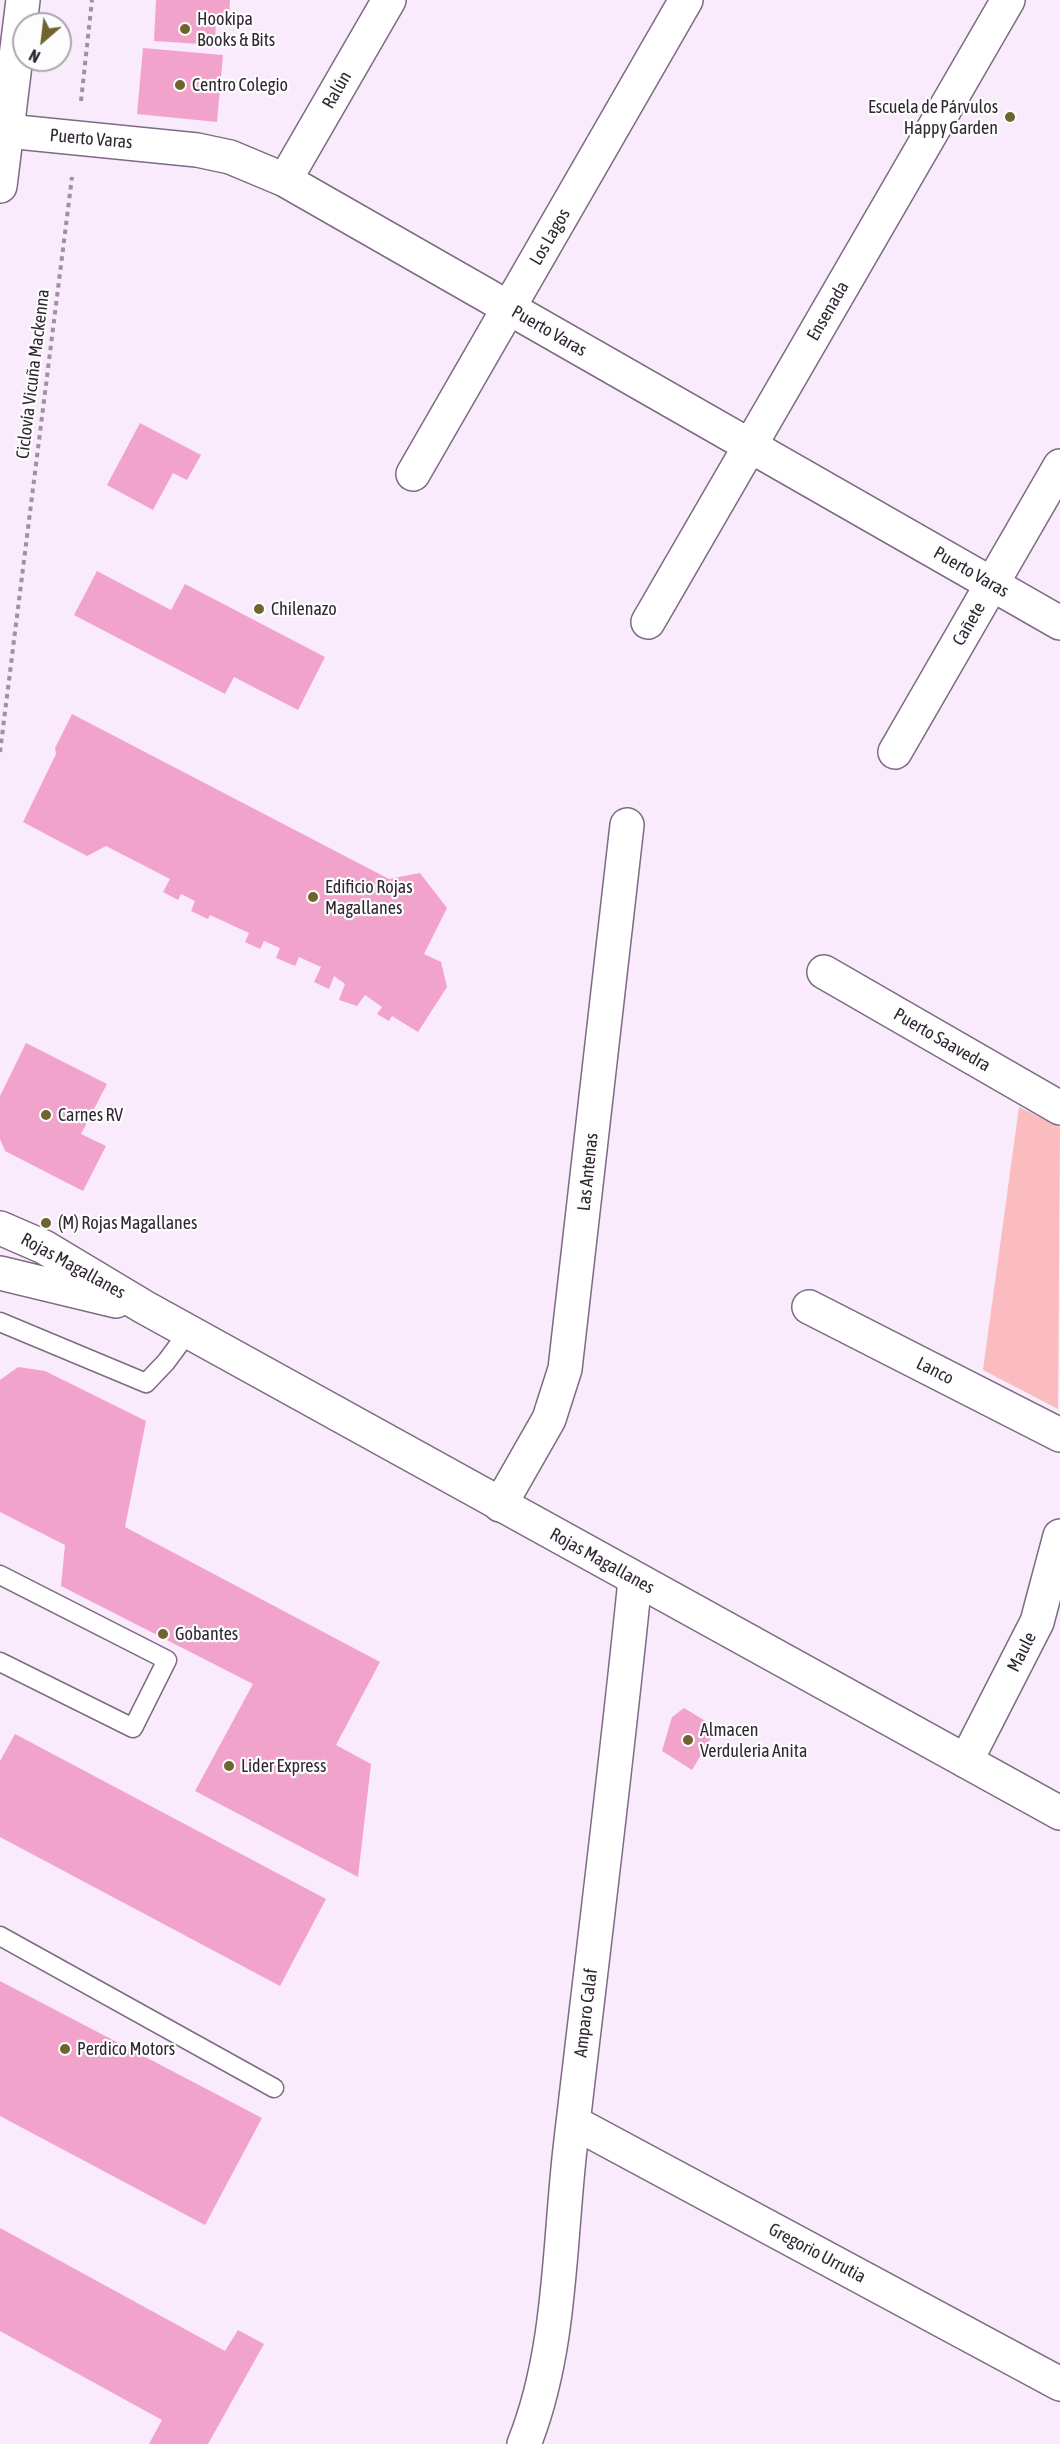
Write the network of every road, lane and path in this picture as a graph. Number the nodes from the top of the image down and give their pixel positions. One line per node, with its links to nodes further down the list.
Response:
1 (23, 0): 6 (street)
2 (92, 0): 7 (path, Ciclovía Vicuña Mackenna)
3 (389, 0): 8 (street, Ralún)
4 (686, 0): 10 (street, Los Lagos)
5 (1008, 0): 11 (street, Ensenada)
6 (7, 131): 7 (street, Puerto Varas); 9 (street)
7 (77, 136): 8 (street, Puerto Varas); 17 (path, Ciclovía Vicuña Mackenna)
8 (285, 180): 10 (street, Puerto Varas)
9 (0, 186)
10 (509, 308): 11 (street, Puerto Varas); 13 (street, Los Lagos)
11 (749, 446): 14 (street, Puerto Varas); 15 (street, Ensenada)
12 (1060, 466): 14 (street, Cañete)
13 (413, 474)
14 (992, 584): 16 (street, Puerto Varas); 18 (street, Cañete)
15 (648, 622)
16 (1060, 623)
17 (0, 752)
18 (895, 752)
19 (627, 825): 29 (street, Las Antenas)
20 (824, 972): 21 (street, Puerto Saavedra)
21 (1060, 1108)
22 (0, 1228): 24 (street, Rojas Magallanes)
23 (0, 1273): 24 (street, Rojas Magallanes)
24 (144, 1307): 27 (street, Rojas Magallanes)
25 (809, 1307): 28 (street, Lanco)
26 (0, 1322): 27 (lane)
27 (189, 1331): 29 (street, Rojas Magallanes)
28 (1060, 1435)
29 (500, 1505): 32 (street, Rojas Magallanes)
30 (1060, 1536): 34 (street, Maule)
31 (0, 1575): 33 (lane)
32 (635, 1580): 34 (street, Rojas Magallanes); 38 (street, Amparo Calaf)
33 (0, 1662)
34 (966, 1761): 35 (street, Rojas Magallanes)
35 (1060, 1813)
36 (0, 1936): 37 (lane)
37 (274, 2088)
38 (573, 2122): 39 (street, Gregorio Urrutia); 40 (street, Amparo Calaf)
39 (1060, 2384)
40 (524, 2444)

